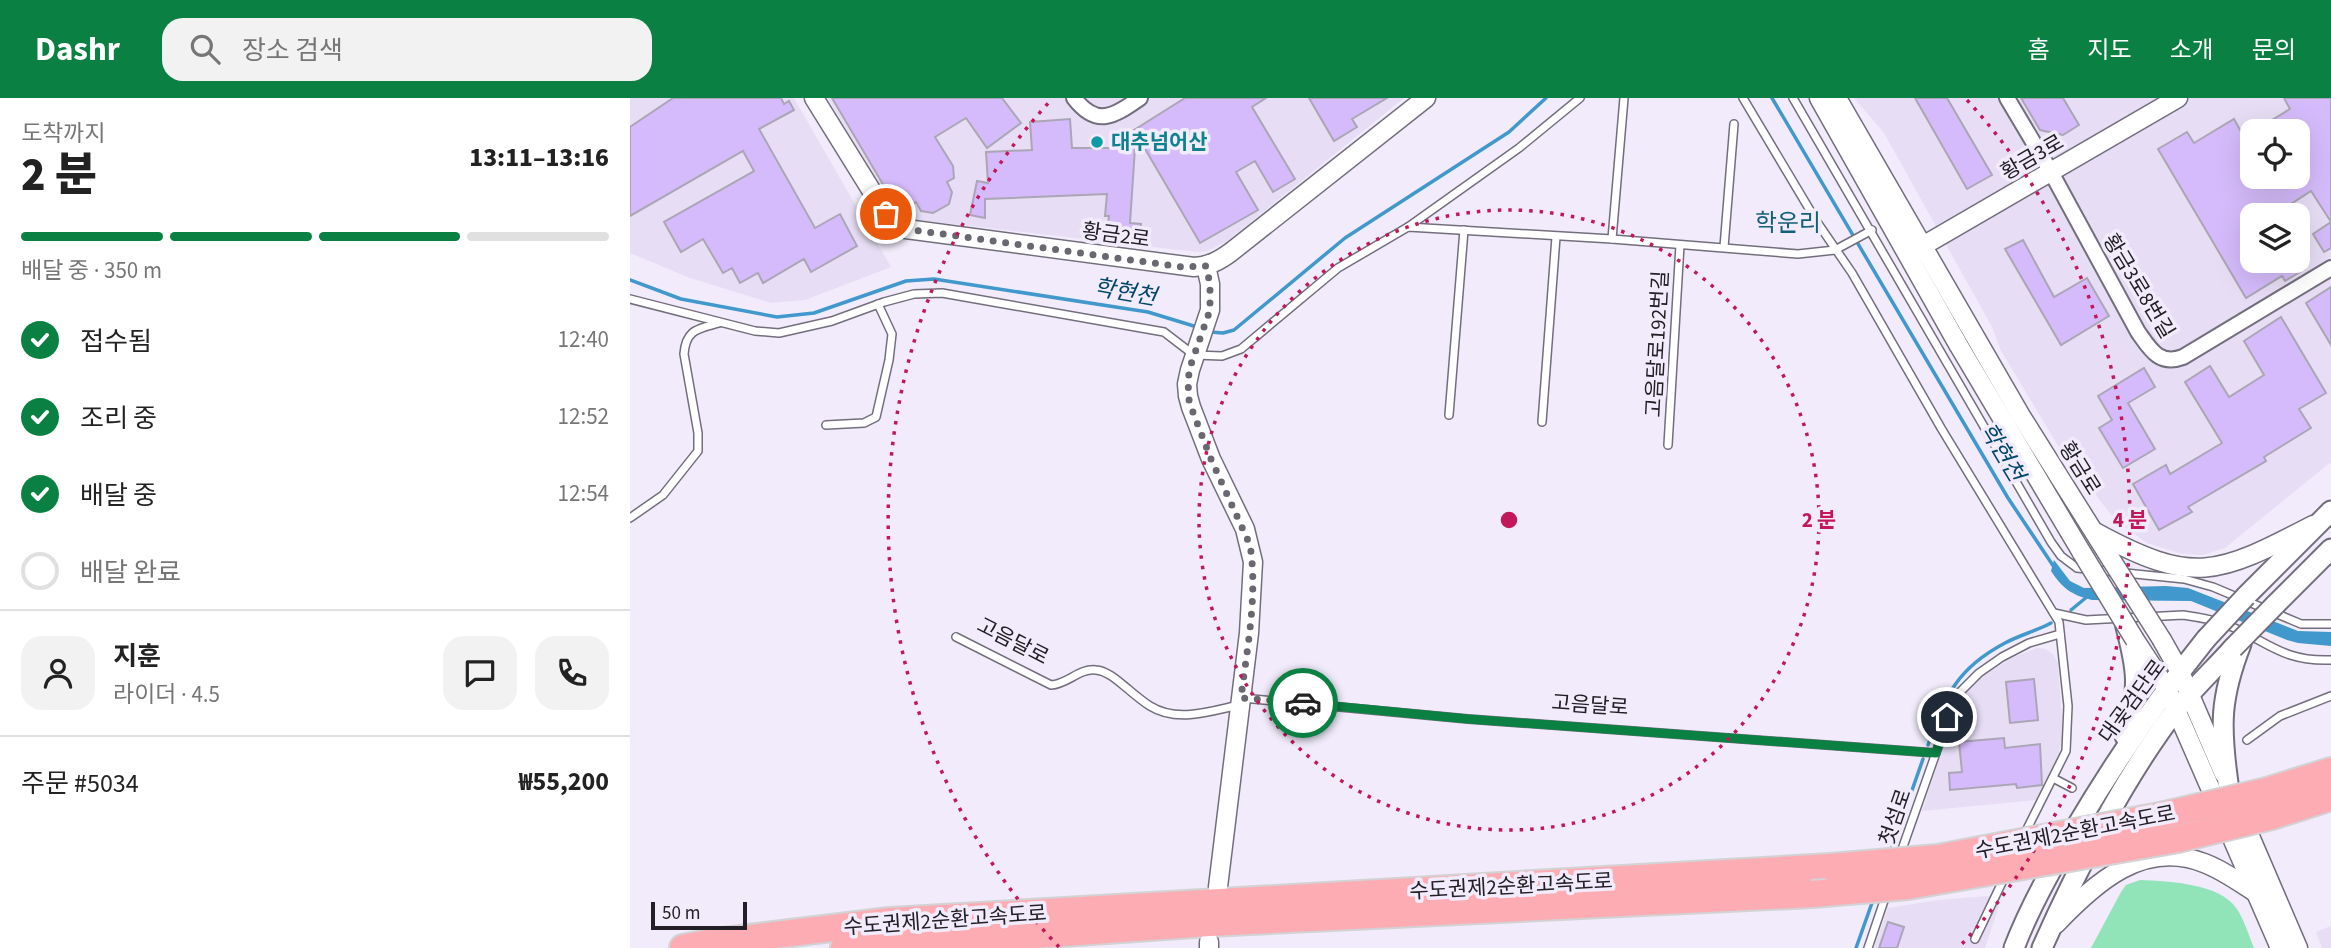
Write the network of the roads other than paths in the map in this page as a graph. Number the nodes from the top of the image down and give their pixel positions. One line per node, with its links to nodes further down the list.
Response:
1 (814, 98): 24 (street, 황금2로)
2 (1074, 98): 3 (street)
3 (1140, 98)
4 (1426, 98): 24 (street)
5 (1580, 98): 15 (lane)
6 (1624, 98): 19 (lane)
7 (1743, 98): 22 (lane)
8 (1793, 98): 17 (lane)
9 (1819, 98): 23 (street, 황금로)
10 (1837, 98): 23 (street, 황금로)
11 (2007, 98): 14 (street, 황금3로8번길)
12 (2178, 98): 14 (street, 황금3로)
13 (1734, 124): 21 (lane)
14 (2051, 172): 23 (street, 황금3로); 25 (street, 황금3로8번길)
15 (1408, 227): 16 (lane, 고음달로192번길); 29 (lane)
16 (1464, 230): 18 (lane, 고음달로192번길); 30 (lane)
17 (1869, 232): 22 (lane); 40 (lane)
18 (1556, 237): 19 (lane, 고음달로192번길); 31 (lane)
19 (1612, 239): 20 (lane, 고음달로192번길)
20 (1680, 245): 21 (lane, 고음달로192번길); 33 (lane, 고음달로192번길)
21 (1724, 247): 22 (lane, 고음달로192번길)
22 (1839, 248): 38 (lane)
23 (1915, 251): 36 (street, 황금로); 39 (street, 황금로, bridge)
24 (1206, 266): 29 (street)
25 (2331, 268)
26 (630, 299): 28 (lane)
27 (878, 304): 28 (lane); 29 (lane); 32 (lane)
28 (720, 322): 35 (lane)
29 (1196, 349): 50 (street)
30 (1449, 415)
31 (1542, 422)
32 (825, 425)
33 (1668, 445)
34 (2325, 517): 36 (street); 46 (main road, 대곶검단로, bridge)
35 (630, 518)
36 (2093, 530): 46 (street, 황금로, bridge)
37 (2331, 549): 44 (main road, 대곶검단로, bridge)
38 (2054, 613): 41 (lane); 45 (lane)
39 (2125, 623): 43 (main road, bridge)
40 (2331, 624)
41 (2060, 634): 53 (lane, 첫섬로); 56 (lane)
42 (956, 637): 50 (lane, 고음달로)
43 (2134, 644): 47 (street); 54 (main road)
44 (2238, 647): 48 (main road, 대곶검단로); 57 (main road)
45 (2331, 660)
46 (2180, 672): 47 (main road, 대곶검단로); 48 (street, 황금로)
47 (2167, 689): 51 (street); 54 (main road, 대곶검단로)
48 (2190, 695): 51 (main road, 대곶검단로); 57 (street, 황금로)
49 (2331, 696): 52 (lane)
50 (1241, 701): 53 (lane, 고음달로); 67 (street)
51 (2176, 710): 68 (street); 70 (main road, 대곶검단로)
52 (2247, 740)
53 (1936, 753): 65 (lane, 첫섬로)
54 (2119, 757): 74 (main road, 대곶검단로)
55 (2331, 771): 61 (highway, 수도권제2순환고속도로)
56 (2053, 778): 58 (lane); 63 (lane)
57 (2228, 783): 76 (street, 황금로)
58 (2072, 788)
59 (2331, 797): 61 (highway, 수도권제2순환고속도로)
60 (2195, 800): 62 (lane)
61 (2269, 804): 71 (highway, 수도권제2순환고속도로, bridge); 72 (highway, 수도권제2순환고속도로, bridge)
62 (2136, 821)
63 (2017, 851)
64 (2011, 863): 69 (lane)
65 (1895, 870)
66 (1891, 882): 73 (lane)
67 (1218, 887)
68 (2256, 892): 70 (street); 75 (street)
69 (1975, 939)
70 (2045, 940)
71 (683, 948)
72 (844, 948)
73 (1868, 948)
74 (2014, 948)
75 (2280, 948)
76 (2298, 948)

